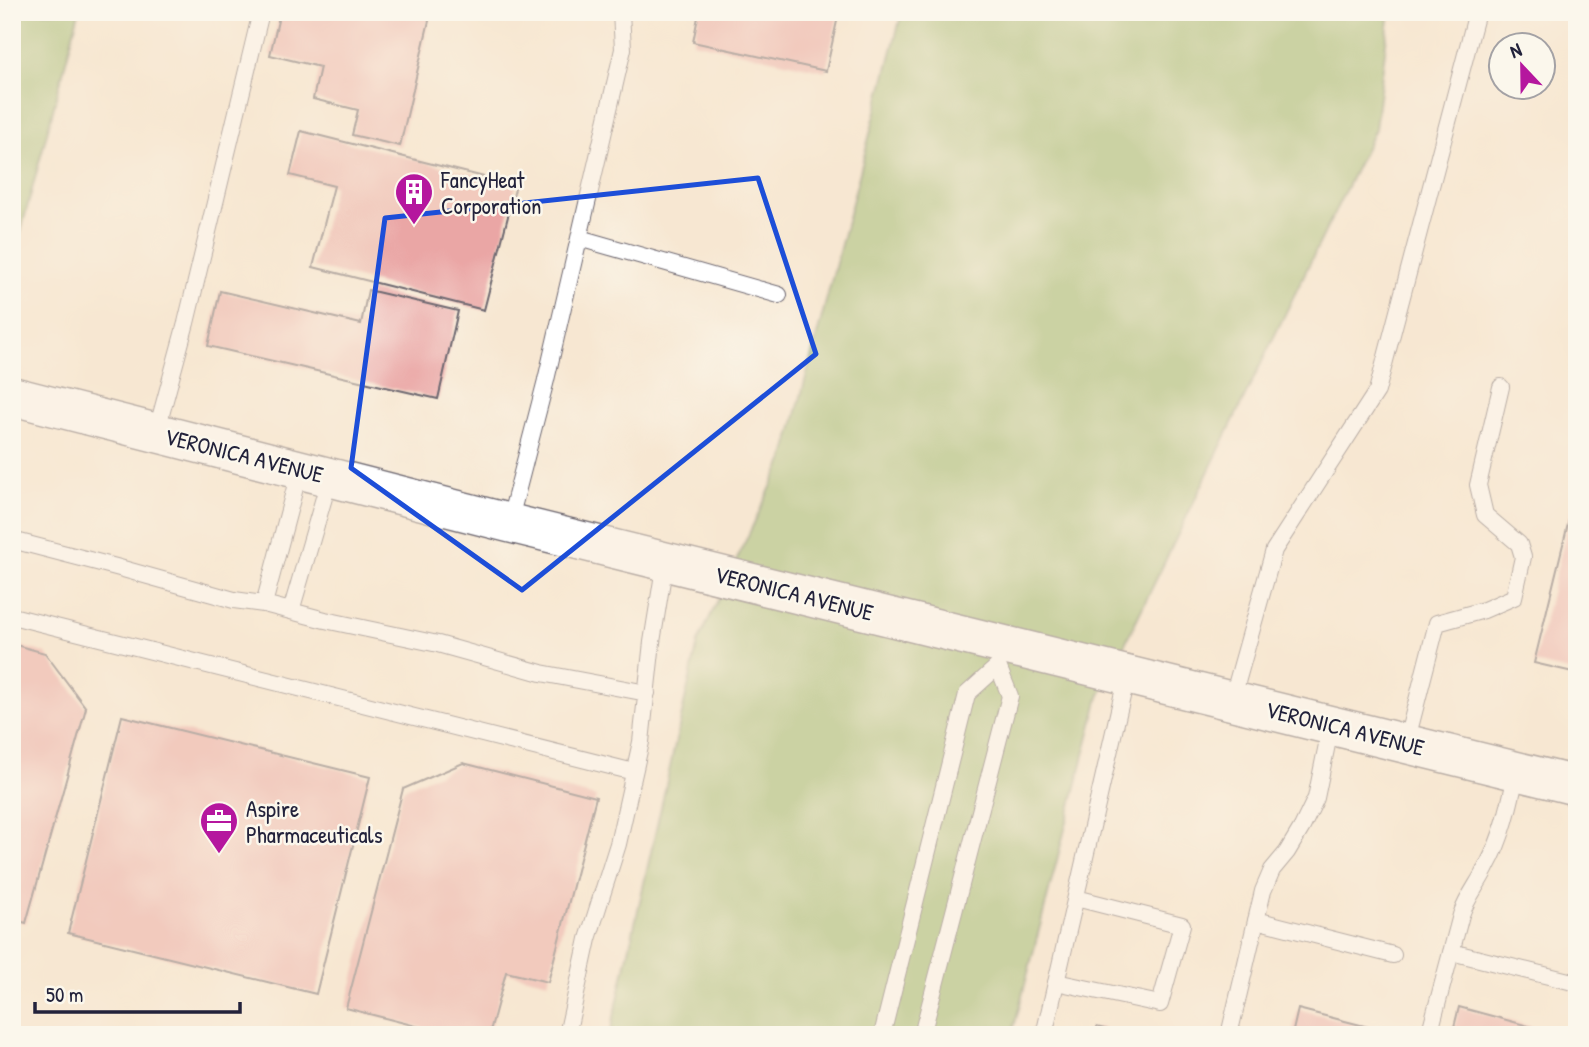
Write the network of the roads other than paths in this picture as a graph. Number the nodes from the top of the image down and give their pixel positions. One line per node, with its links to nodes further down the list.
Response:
1 (261, 12): 8 (lane)
2 (621, 12): 4 (lane)
3 (1477, 12): 19 (lane)
4 (579, 238): 5 (lane); 10 (lane)
5 (779, 295)
6 (1501, 387): 21 (lane)
7 (12, 396): 8 (street, VERONICA AVENUE)
8 (156, 433): 9 (street, VERONICA AVENUE)
9 (315, 473): 10 (street, VERONICA AVENUE); 13 (lane); 14 (lane)
10 (509, 523): 12 (street, VERONICA AVENUE)
11 (12, 540): 13 (lane)
12 (665, 562): 16 (street, VERONICA AVENUE); 18 (lane)
13 (264, 604): 14 (lane)
14 (291, 611): 18 (lane)
15 (12, 616): 23 (lane)
16 (1002, 656): 17 (street, VERONICA AVENUE); 32 (lane); 33 (lane)
17 (1127, 675): 19 (street, VERONICA AVENUE); 25 (lane)
18 (647, 693): 23 (lane)
19 (1232, 701): 20 (street, VERONICA AVENUE)
20 (1331, 725): 21 (street, VERONICA AVENUE); 26 (lane)
21 (1406, 743): 22 (street, VERONICA AVENUE)
22 (1517, 771): 24 (street, VERONICA AVENUE); 27 (lane)
23 (635, 772): 31 (lane)
24 (1577, 786)
25 (1076, 898): 29 (lane); 29 (lane)
26 (1256, 920): 28 (lane); 35 (lane)
27 (1451, 952): 30 (lane); 36 (lane)
28 (1393, 955)
29 (1056, 982): 34 (lane)
30 (1577, 983)
31 (567, 1035)
32 (882, 1035)
33 (922, 1035)
34 (1044, 1035)
35 (1229, 1035)
36 (1429, 1035)

